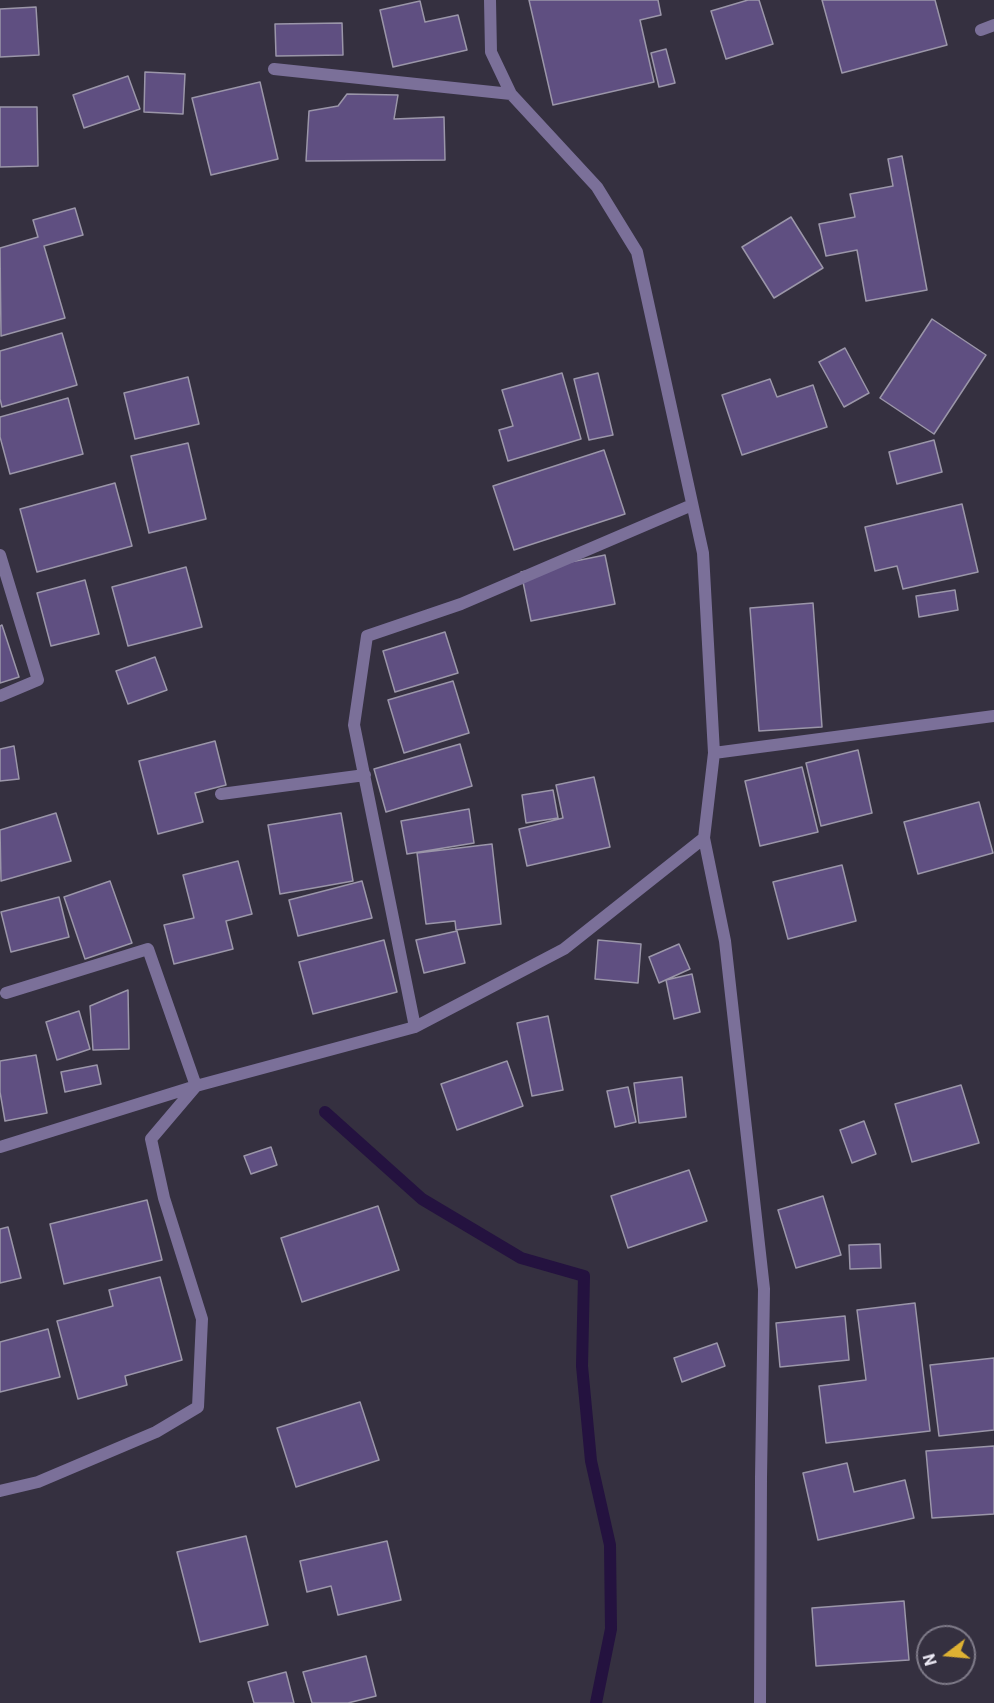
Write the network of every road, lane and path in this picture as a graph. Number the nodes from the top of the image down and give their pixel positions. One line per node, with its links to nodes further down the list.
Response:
1 (490, 0): 5 (street)
2 (994, 25): 3 (street)
3 (981, 30)
4 (274, 69): 5 (street)
5 (512, 94): 6 (street)
6 (692, 505): 10 (street); 11 (street)
7 (0, 555): 8 (street)
8 (0, 696)
9 (994, 716): 10 (street)
10 (714, 753): 13 (street)
11 (365, 775): 12 (street); 15 (street)
12 (221, 794)
13 (704, 838): 15 (street); 19 (street)
14 (6, 993): 16 (street)
15 (415, 1027): 16 (street)
16 (196, 1086): 17 (street); 18 (street)
17 (0, 1148)
18 (0, 1491)
19 (760, 1703)

